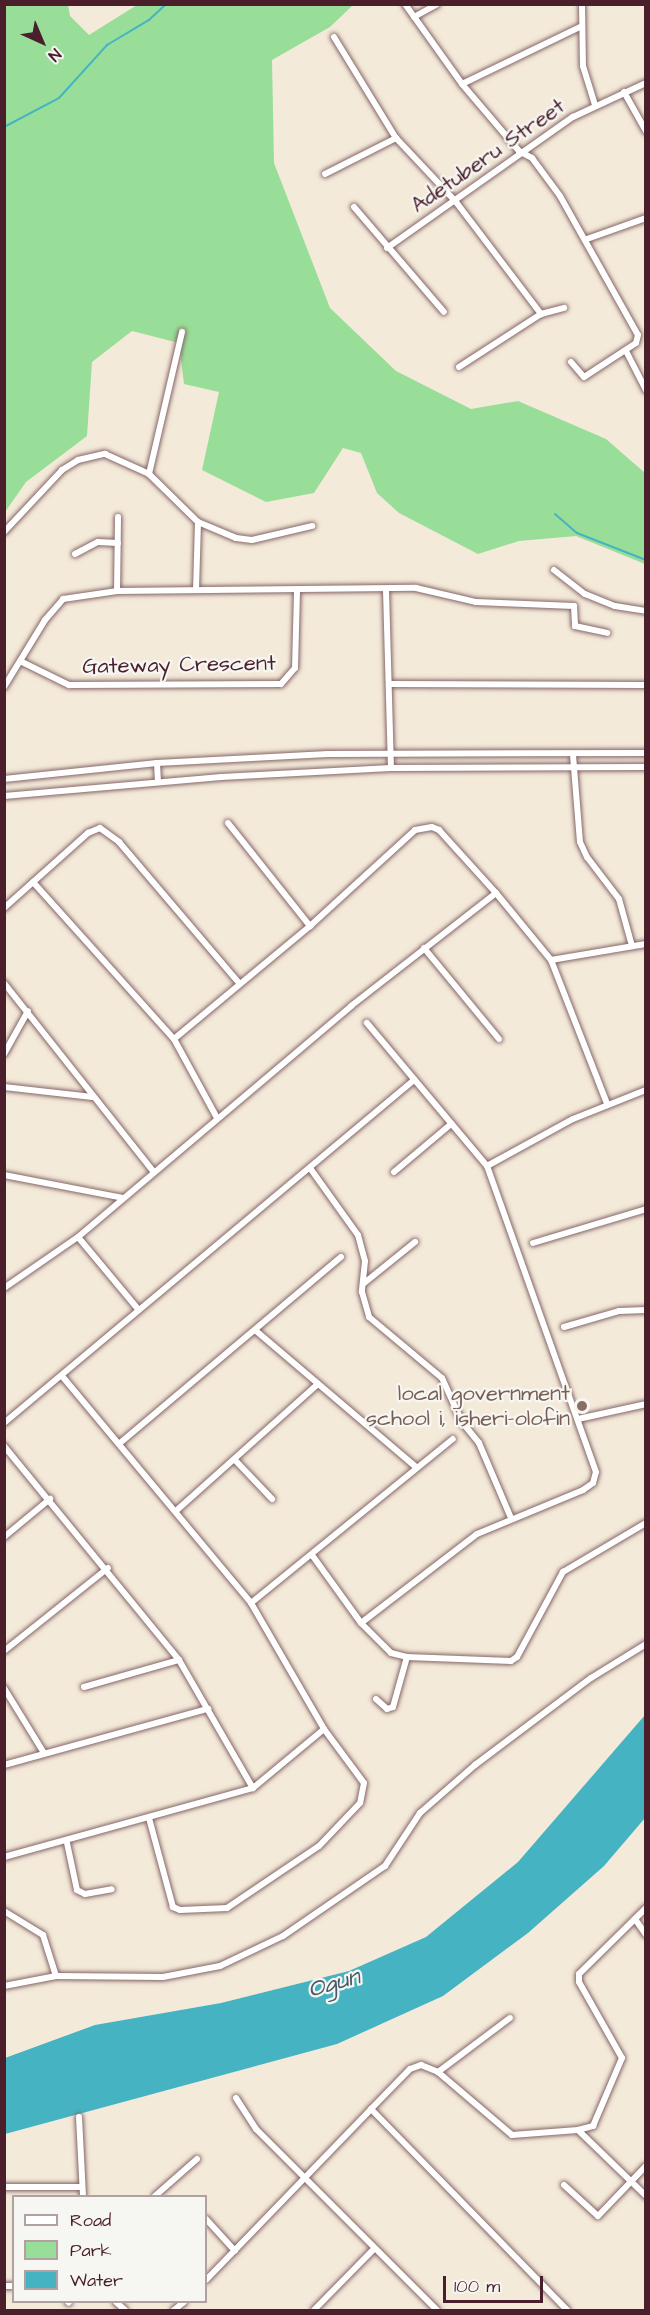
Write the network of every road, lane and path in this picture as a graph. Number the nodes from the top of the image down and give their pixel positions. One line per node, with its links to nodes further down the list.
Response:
1 (405, 4): 4 (street)
2 (437, 4): 4 (street)
3 (582, 4): 5 (street)
4 (414, 17): 8 (street)
5 (582, 27): 8 (street); 10 (street)
6 (334, 37): 12 (street)
7 (645, 82): 9 (street, Adetuberu Street)
8 (462, 84): 13 (street)
9 (624, 92): 10 (street, Adetuberu Street); 11 (street)
10 (595, 105): 13 (street, Adetuberu Street)
11 (645, 131)
12 (396, 138): 14 (street); 15 (street)
13 (519, 152): 15 (street, Adetuberu Street); 18 (street)
14 (325, 174)
15 (456, 202): 19 (street, Adetuberu Street); 22 (street)
16 (354, 207): 19 (street)
17 (645, 218): 18 (street)
18 (587, 239): 24 (street)
19 (387, 248): 21 (street)
20 (564, 308): 22 (street)
21 (444, 312)
22 (541, 314): 26 (street)
23 (182, 332): 28 (street)
24 (626, 351): 25 (street); 27 (street)
25 (571, 362)
26 (459, 367)
27 (645, 390)
28 (149, 474): 30 (street); 32 (street)
29 (118, 517): 33 (street)
30 (198, 522): 31 (street); 36 (street)
31 (312, 526)
32 (4, 532)
33 (118, 543): 34 (street); 38 (street)
34 (75, 554)
35 (554, 570): 40 (street)
36 (196, 590): 38 (street); 39 (street)
37 (386, 590): 39 (street); 41 (street); 43 (street)
38 (117, 591): 42 (street)
39 (297, 591): 42 (street, Gateway Crescent)
40 (645, 611)
41 (607, 633)
42 (20, 662): 45 (street)
43 (389, 684): 44 (street); 47 (street)
44 (645, 685)
45 (4, 687)
46 (645, 753): 48 (street)
47 (390, 754): 48 (street); 49 (street); 51 (street)
48 (573, 754): 52 (street)
49 (157, 763): 53 (street); 54 (street)
50 (645, 767): 52 (street)
51 (391, 768): 52 (street); 54 (street)
52 (574, 770): 62 (street)
53 (4, 779)
54 (158, 782): 55 (street)
55 (4, 796)
56 (228, 823): 60 (street)
57 (33, 882): 59 (street); 66 (street); 69 (street)
58 (496, 893): 60 (street); 63 (street); 64 (street)
59 (4, 908)
60 (310, 926): 66 (street)
61 (645, 944): 62 (street)
62 (632, 946): 64 (street)
63 (424, 948): 70 (street); 77 (street)
64 (551, 960): 76 (street)
65 (4, 983): 67 (street)
66 (239, 983): 69 (street)
67 (28, 1011): 71 (street); 75 (street)
68 (367, 1023): 72 (street)
69 (174, 1039): 77 (street)
70 (499, 1039)
71 (4, 1054)
72 (414, 1080): 78 (street); 80 (street)
73 (4, 1087): 75 (street)
74 (645, 1090): 76 (street)
75 (92, 1097): 81 (street)
76 (607, 1104): 79 (street)
77 (217, 1118): 81 (street)
78 (451, 1124): 79 (street); 82 (street)
79 (487, 1166): 99 (street)
80 (310, 1168): 90 (street); 92 (street)
81 (154, 1172): 84 (street)
82 (394, 1172)
83 (4, 1175): 84 (street)
84 (123, 1198): 86 (street)
85 (645, 1209): 88 (street)
86 (78, 1237): 91 (street); 92 (street)
87 (415, 1242): 90 (street)
88 (533, 1244)
89 (341, 1257): 95 (street)
90 (363, 1284): 109 (street)
91 (4, 1288)
92 (138, 1309): 96 (street)
93 (645, 1310): 94 (street)
94 (564, 1327)
95 (255, 1330): 97 (street); 102 (street)
96 (62, 1376): 100 (street); 102 (street)
97 (318, 1384): 104 (street); 105 (street)
98 (645, 1404): 99 (street)
99 (578, 1419): 109 (street)
100 (4, 1423)
101 (453, 1439): 105 (street)
102 (120, 1443): 108 (street)
103 (4, 1446): 106 (street)
104 (235, 1460): 107 (street); 108 (street)
105 (415, 1466): 112 (street)
106 (50, 1499): 111 (street); 113 (street)
107 (272, 1499)
108 (177, 1510): 114 (street)
109 (511, 1518): 115 (street)
110 (645, 1523): 118 (street)
111 (4, 1537)
112 (312, 1555): 114 (street); 115 (street)
113 (108, 1568): 117 (street); 119 (street)
114 (251, 1603): 124 (street)
115 (361, 1623): 118 (street)
116 (645, 1644): 136 (street)
117 (4, 1651)
118 (407, 1657): 122 (street)
119 (179, 1660): 120 (street); 123 (street)
120 (84, 1687)
121 (4, 1688): 125 (street)
122 (376, 1699)
123 (208, 1709): 125 (street); 127 (street)
124 (324, 1729): 127 (street); 128 (street)
125 (44, 1753): 126 (street)
126 (4, 1765)
127 (253, 1788): 128 (street)
128 (149, 1818): 129 (street)
129 (67, 1843): 130 (street); 131 (street)
130 (4, 1857)
131 (112, 1889)
132 (645, 1908): 134 (street)
133 (4, 1911): 136 (street)
134 (635, 1919): 135 (street); 143 (street)
135 (645, 1935)
136 (56, 1976): 137 (street)
137 (4, 1986)
138 (510, 2018): 139 (street)
139 (438, 2072): 141 (street); 143 (street)
140 (236, 2098): 146 (street)
141 (371, 2109): 146 (street); 160 (street)
142 (80, 2117): 150 (street)
143 (578, 2130): 147 (street)
144 (197, 2159): 152 (street)
145 (645, 2166): 147 (street)
146 (307, 2179): 155 (street); 156 (street)
147 (631, 2181): 148 (street); 153 (street)
148 (564, 2185)
149 (4, 2187): 150 (street)
150 (82, 2187): 151 (street)
151 (83, 2195)
152 (155, 2195)
153 (645, 2196)
154 (207, 2220): 156 (street)
155 (374, 2249): 158 (street); 159 (street)
156 (235, 2251): 157 (street)
157 (207, 2279)
158 (314, 2310)
159 (437, 2310)
160 (567, 2310)

